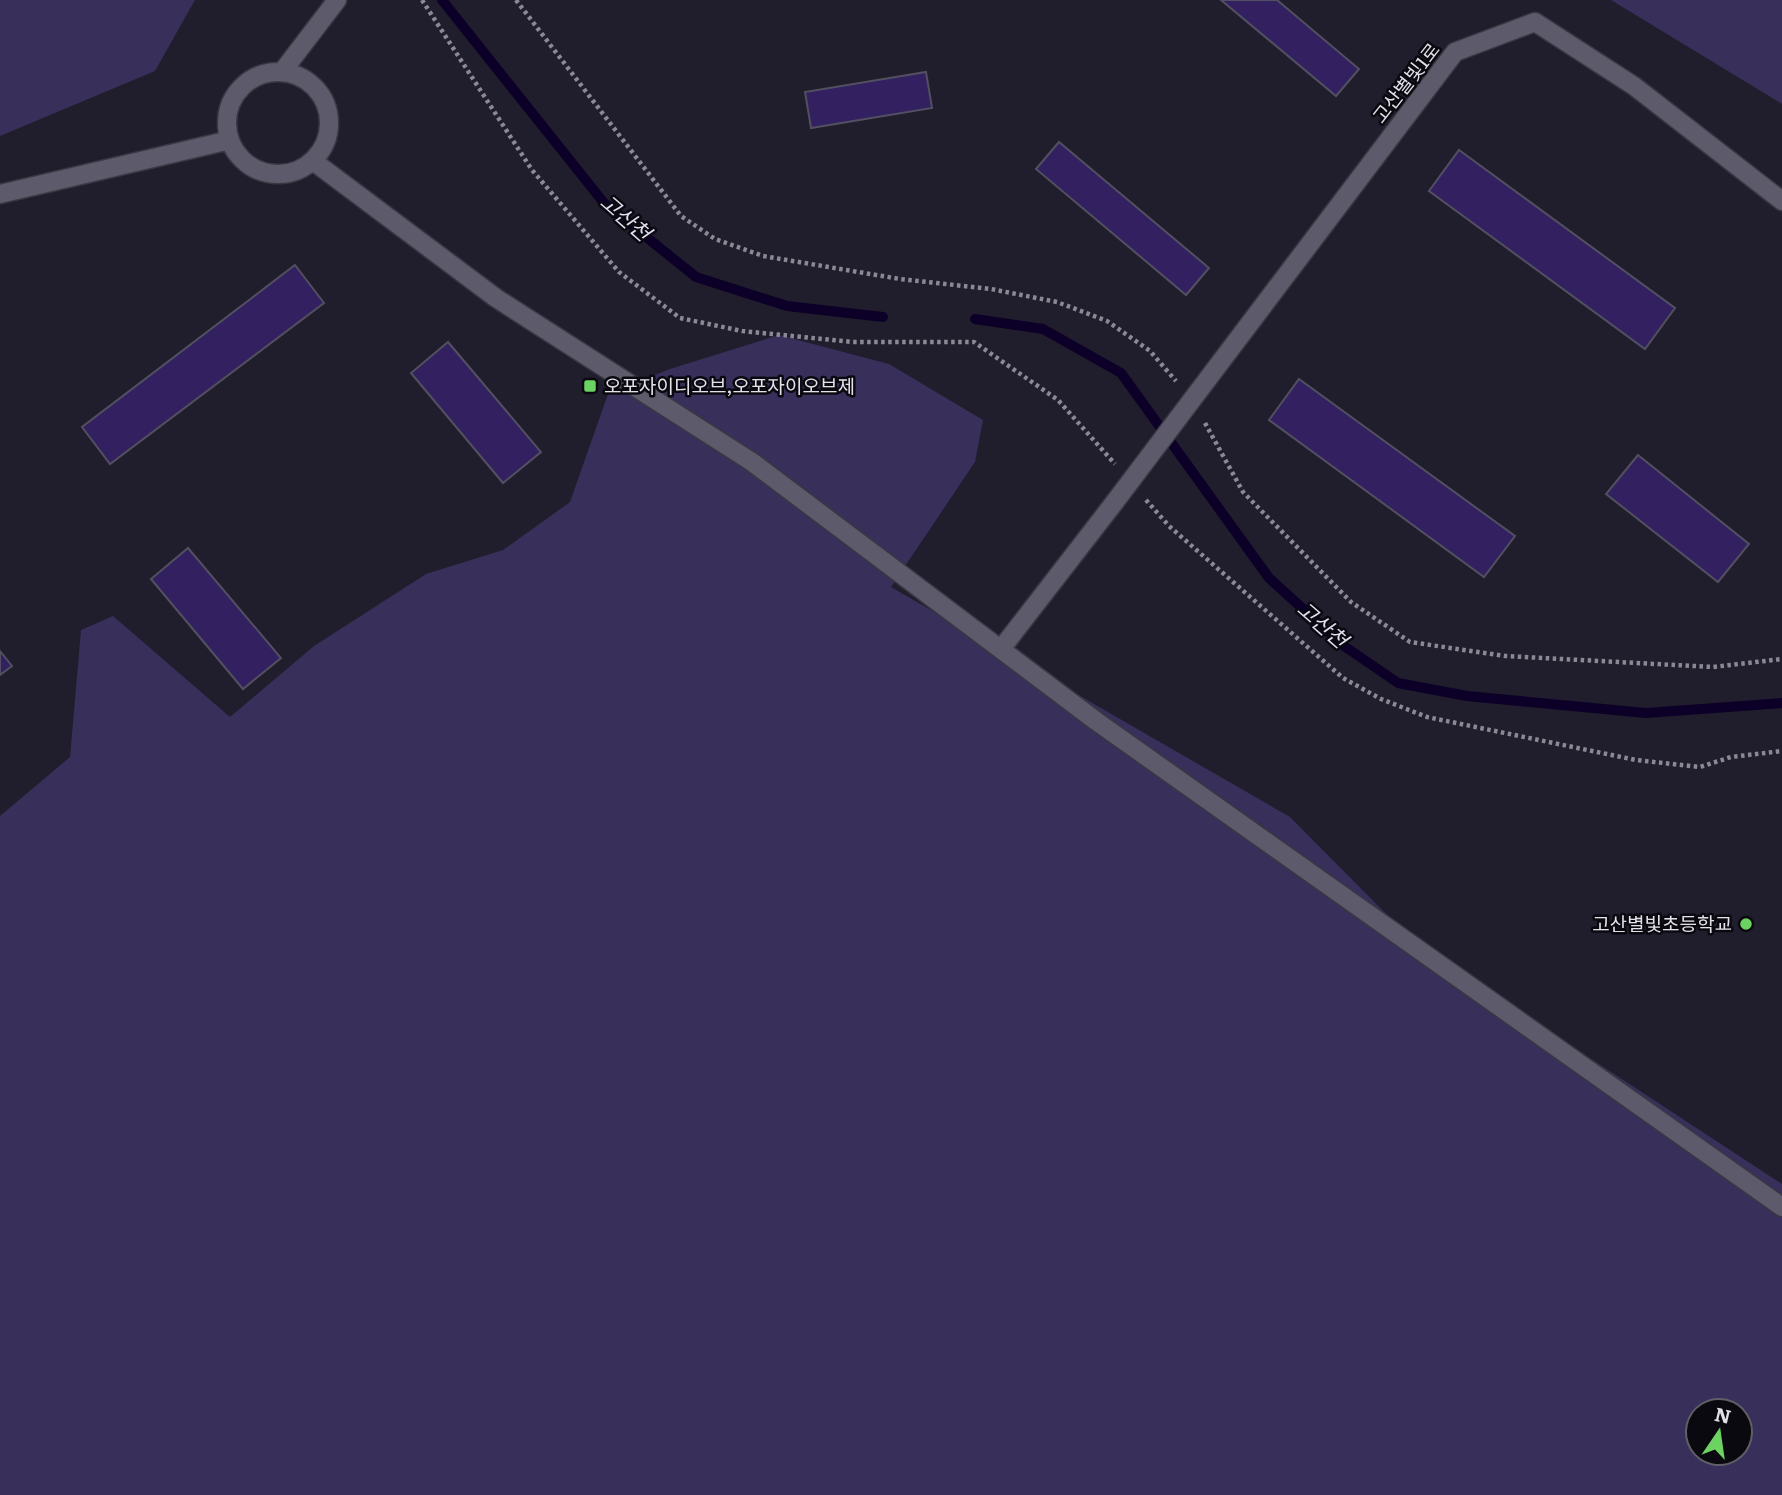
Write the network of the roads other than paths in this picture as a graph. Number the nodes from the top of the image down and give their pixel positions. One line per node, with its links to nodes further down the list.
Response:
1 (337, 0): 2 (street)
2 (282, 72): 3 (street); 4 (street)
3 (230, 140): 4 (street); 5 (street)
4 (313, 161): 7 (street)
5 (0, 194)
6 (1782, 201): 7 (street, 고산별빛1로, bridge)
7 (1001, 649): 8 (street)
8 (1782, 1207)

